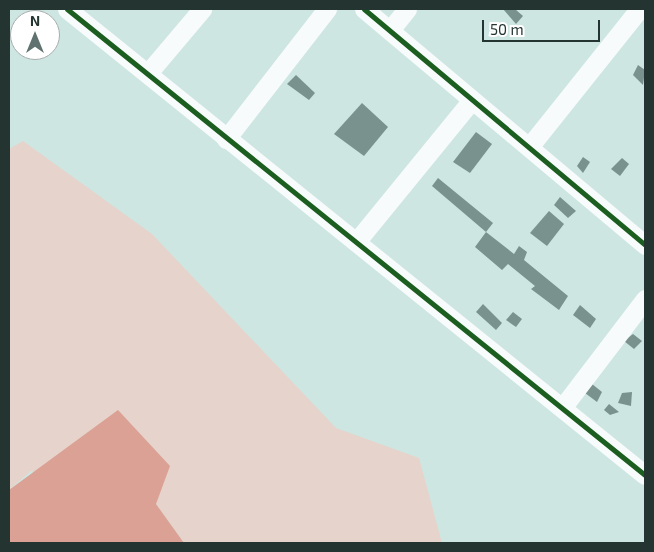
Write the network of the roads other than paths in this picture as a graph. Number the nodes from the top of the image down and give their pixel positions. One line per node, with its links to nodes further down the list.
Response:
1 (67, 9): 8 (street)
2 (202, 9): 8 (street)
3 (327, 9): 10 (street)
4 (364, 9): 7 (street)
5 (407, 9): 7 (street)
6 (639, 9): 11 (street)
7 (390, 30): 9 (street)
8 (148, 73): 10 (street)
9 (472, 100): 11 (street); 12 (street)
10 (226, 139): 12 (street)
11 (529, 147): 13 (street)
12 (356, 242): 15 (street)
13 (645, 245)
14 (645, 299): 15 (street)
15 (562, 408): 16 (street)
16 (645, 475)

